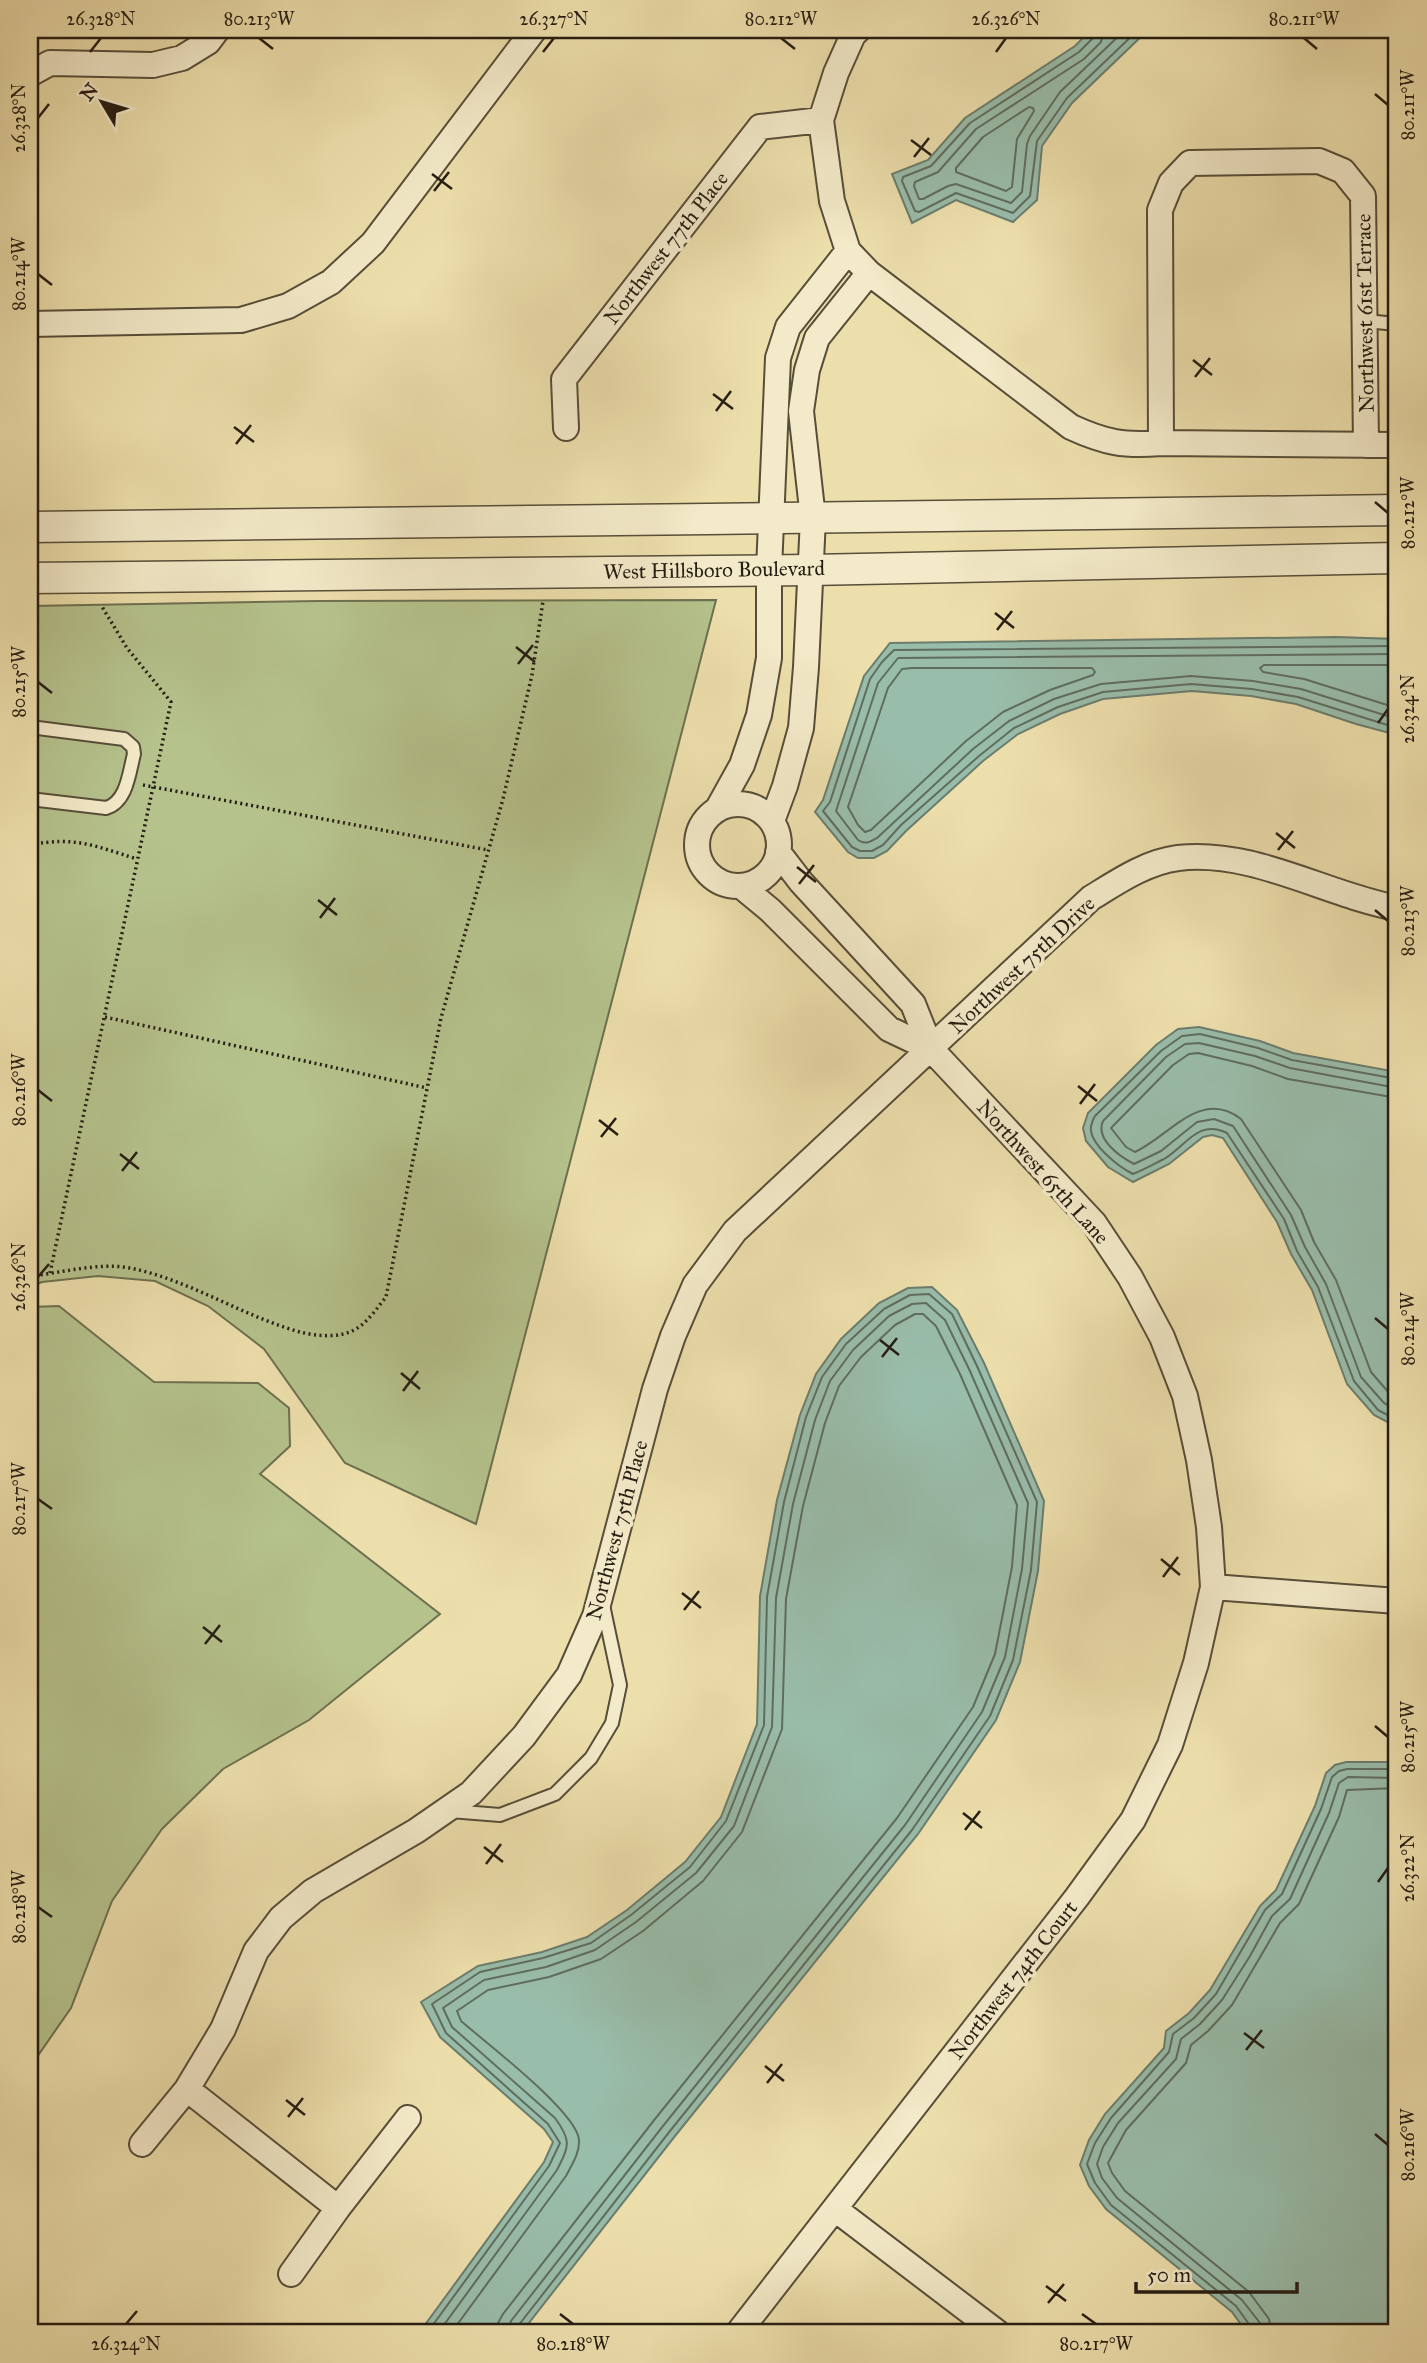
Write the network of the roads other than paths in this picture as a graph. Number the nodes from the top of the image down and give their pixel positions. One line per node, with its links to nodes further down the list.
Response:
1 (217, 30): 4 (street)
2 (534, 30): 9 (street)
3 (858, 30): 5 (street)
4 (30, 74)
5 (821, 120): 6 (street); 11 (street, Northwest 77th Place)
6 (848, 251): 7 (street); 17 (street)
7 (869, 274): 12 (street); 16 (street)
8 (1365, 321): 10 (lane); 12 (street, Northwest 61st Terrace); 13 (street, Northwest 61st Terrace)
9 (30, 324)
10 (1397, 324)
11 (566, 428)
12 (1161, 443): 13 (street)
13 (1366, 445): 14 (street)
14 (1397, 445)
15 (1397, 510): 16 (street)
16 (813, 518): 17 (street); 21 (street)
17 (771, 519): 18 (street); 20 (street)
18 (30, 527)
19 (1397, 558): 21 (street, West Hillsboro Boulevard)
20 (769, 570): 21 (street, West Hillsboro Boulevard); 22 (street, West Hillsboro Boulevard); 25 (street)
21 (810, 570): 26 (street)
22 (30, 578)
23 (30, 727): 24 (lane)
24 (30, 799)
25 (717, 810): 26 (street); 28 (street)
26 (772, 821): 27 (street)
27 (778, 852): 28 (street); 30 (street)
28 (741, 886): 31 (street)
29 (1397, 908): 32 (street, Northwest 75th Drive)
30 (844, 929): 31 (street); 32 (street)
31 (815, 955): 32 (street)
32 (931, 1049): 33 (street, Northwest 65th Lane); 34 (street, Northwest 75th Place)
33 (1213, 1587): 35 (street); 41 (street, Northwest 74th Court)
34 (601, 1595): 36 (street, Northwest 75th Place); 36 (lane)
35 (1397, 1601)
36 (446, 1810): 37 (street, Northwest 75th Place)
37 (187, 2089): 39 (street, Northwest 75th Place); 40 (street)
38 (408, 2118): 40 (street)
39 (142, 2144)
40 (338, 2208): 42 (street)
41 (835, 2209): 43 (street, Northwest 74th Court); 44 (street)
42 (291, 2274)
43 (738, 2333)
44 (998, 2333)

